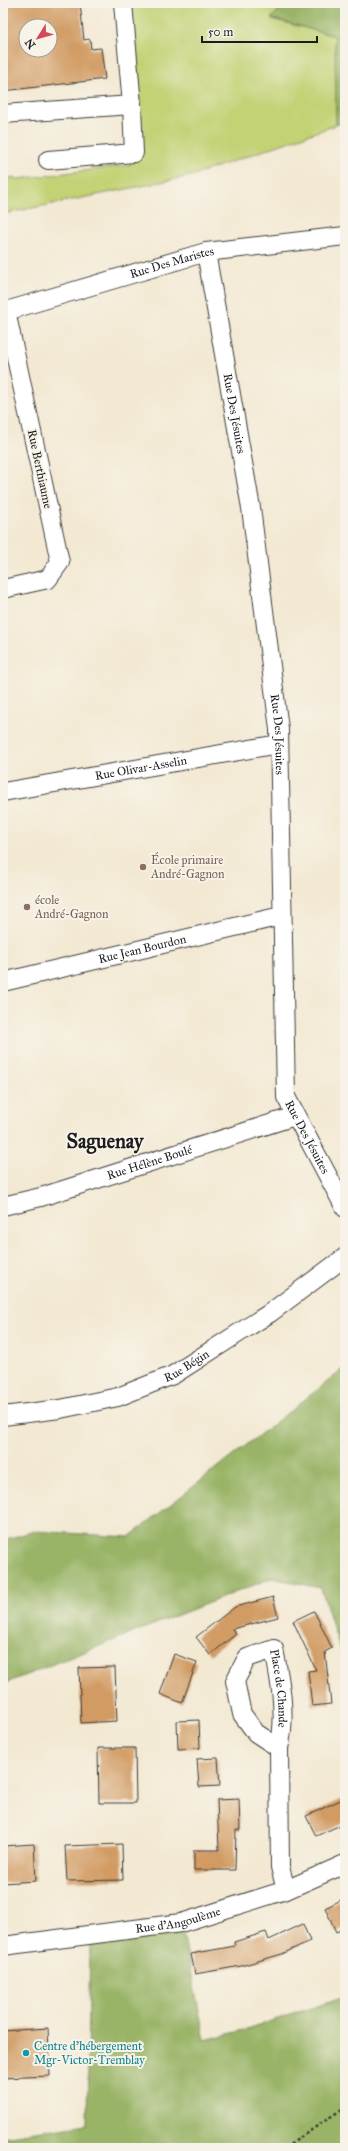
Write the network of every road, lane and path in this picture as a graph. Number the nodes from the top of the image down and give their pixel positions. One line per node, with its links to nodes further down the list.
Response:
1 (123, 3): 2 (street)
2 (132, 105): 3 (street); 4 (street)
3 (3, 114)
4 (48, 160)
5 (345, 236): 6 (street, Rue Des Maristes)
6 (206, 252): 7 (street, Rue Des Maristes); 9 (street, Rue Des Jésuites)
7 (4, 312): 8 (street, Rue Berthiaume)
8 (3, 589)
9 (279, 744): 10 (street, Rue Olivar-Asselin); 11 (street, Rue Des Jésuites)
10 (3, 792)
11 (281, 916): 12 (street, Rue Jean Bourdon); 13 (street, Rue Des Jésuites)
12 (3, 982)
13 (295, 1116): 14 (street, Rue Hélène Boulé); 15 (street, Rue Des Jésuites)
14 (3, 1206)
15 (345, 1208)
16 (345, 1257): 17 (street, Rue Bégin)
17 (3, 1416)
18 (279, 1748): 18 (street, Place de Chande); 20 (street, Place de Chande)
19 (345, 1864): 20 (street, Rue d'Angoulème)
20 (286, 1890): 21 (street, Rue d'Angoulème)
21 (3, 1946)
22 (345, 2107): 23 (path)
23 (285, 2148)

